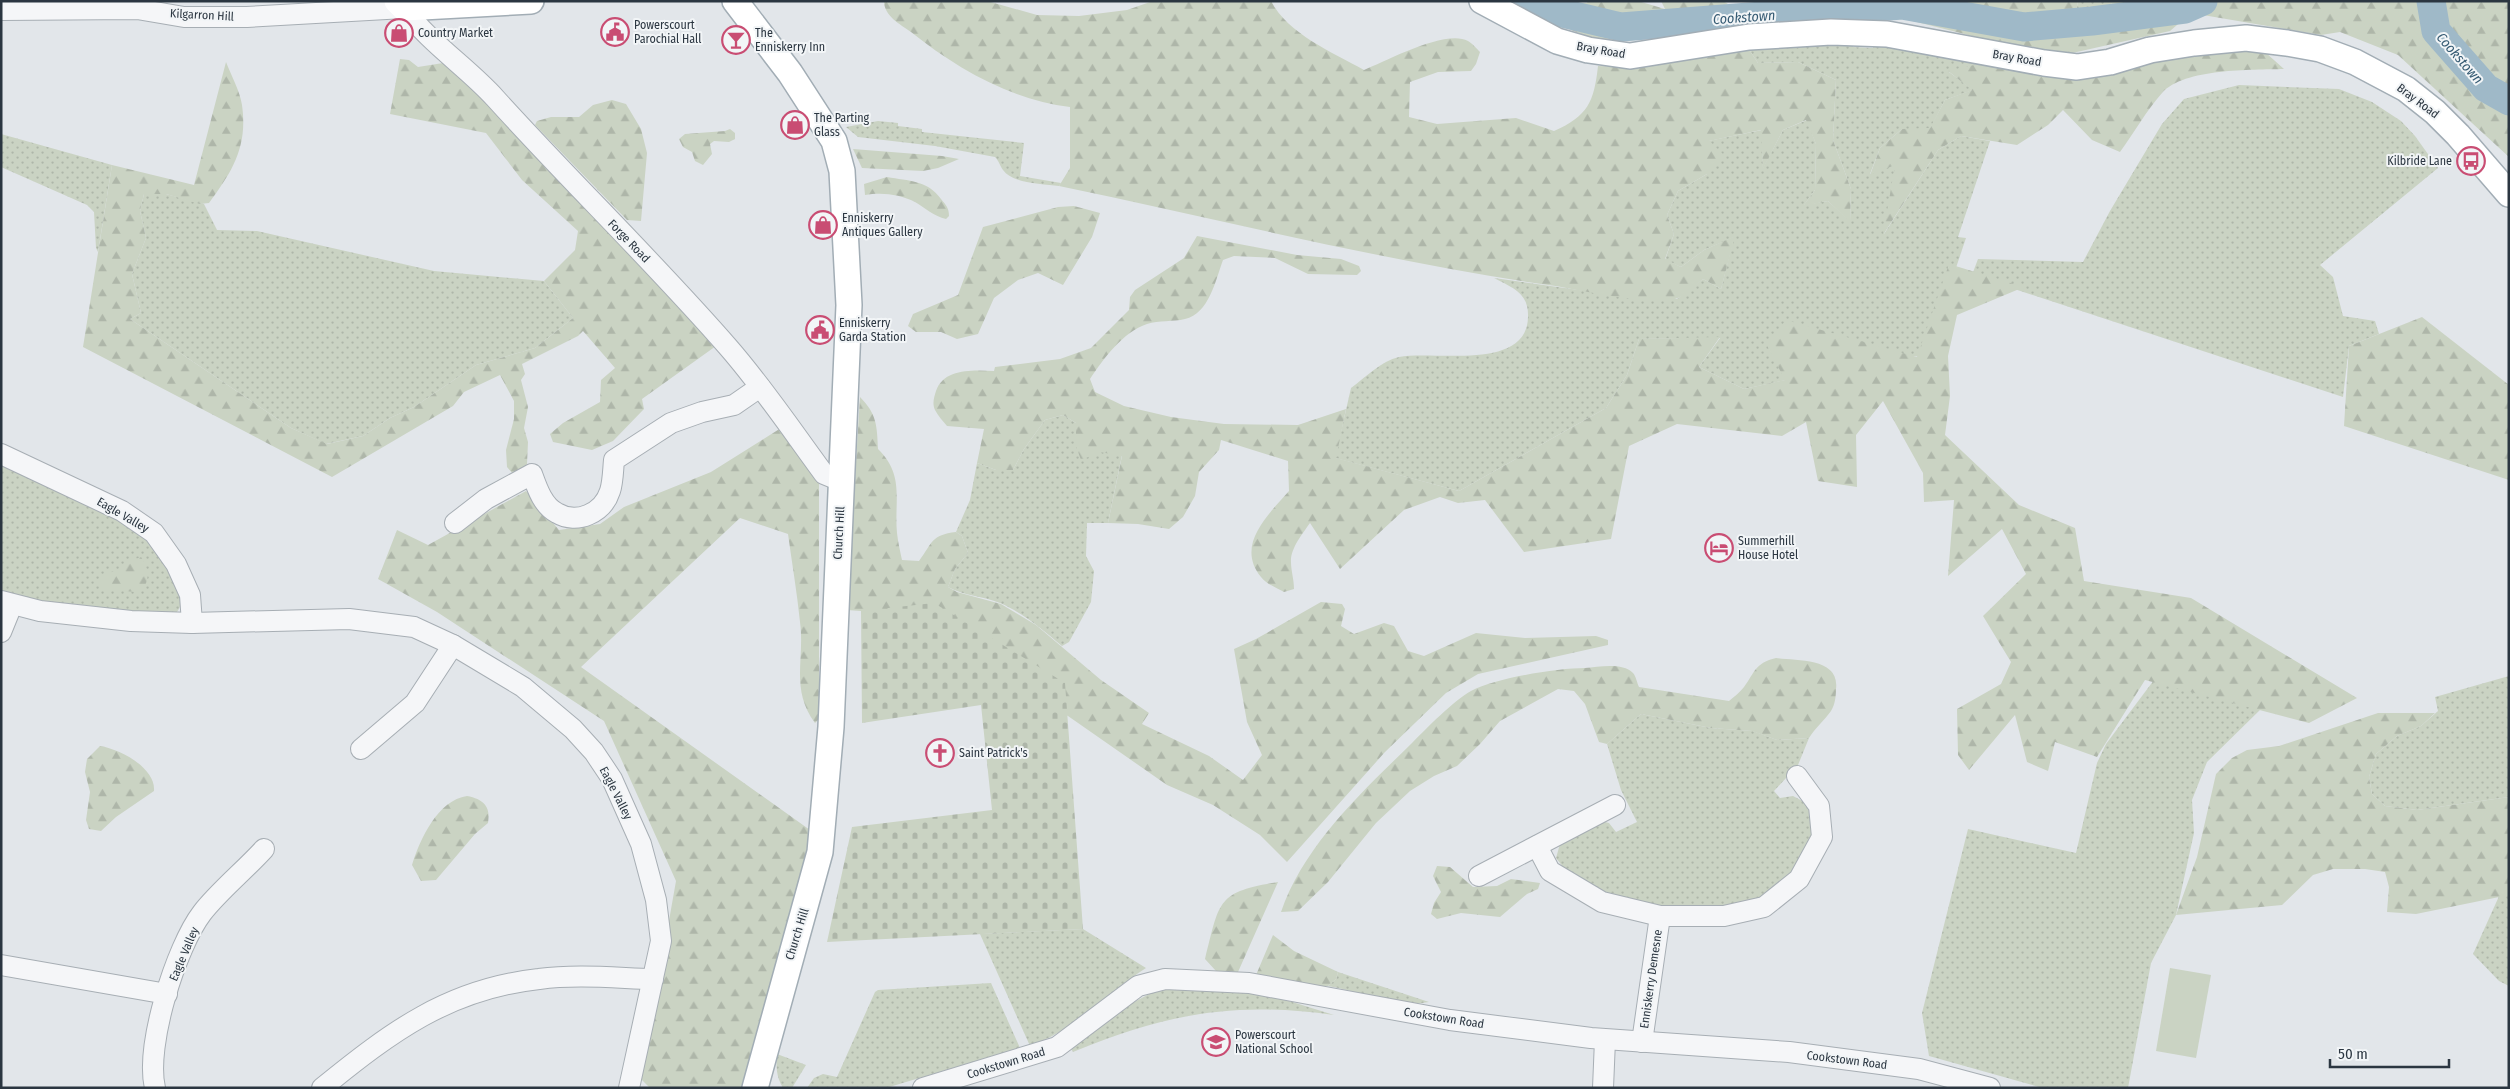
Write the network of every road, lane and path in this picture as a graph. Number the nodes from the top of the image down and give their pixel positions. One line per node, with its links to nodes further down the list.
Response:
1 (531, 1): 4 (main road)
2 (735, 1): 9 (main road, Church Hill)
3 (1482, 1): 6 (main road, Bray Road)
4 (400, 5): 5 (street, Kilgarron Hill); 7 (street, Forge Road)
5 (2, 8)
6 (2509, 194)
7 (760, 387): 9 (street, Forge Road); 10 (street)
8 (1, 454): 12 (street, Eagle Valley)
9 (841, 481): 30 (main road, Church Hill)
10 (455, 523)
11 (7, 603): 12 (street, Eagle Valley); 13 (street, Eagle Valley)
12 (192, 623): 14 (street, Eagle Valley)
13 (1, 632)
14 (454, 645): 15 (street); 23 (street, Eagle Valley)
15 (361, 749)
16 (1797, 776): 21 (street, Enniskerry Demesne)
17 (1615, 805): 18 (street)
18 (1537, 846): 20 (street); 21 (street, Enniskerry Demesne)
19 (264, 850): 24 (street, Eagle Valley)
20 (1479, 876)
21 (1660, 916): 26 (street, Enniskerry Demesne)
22 (1, 965): 24 (street, Eagle Valley)
23 (653, 979): 27 (street, Eagle Valley); 29 (street)
24 (167, 994): 28 (street, Eagle Valley)
25 (1604, 1040): 26 (street, Cookstown Road); 31 (street, Cookstown Road); 32 (street)
26 (1642, 1042): 33 (street, Cookstown Road)
27 (631, 1084)
28 (155, 1088)
29 (322, 1088)
30 (755, 1088)
31 (923, 1088)
32 (1603, 1088)
33 (1990, 1088)

